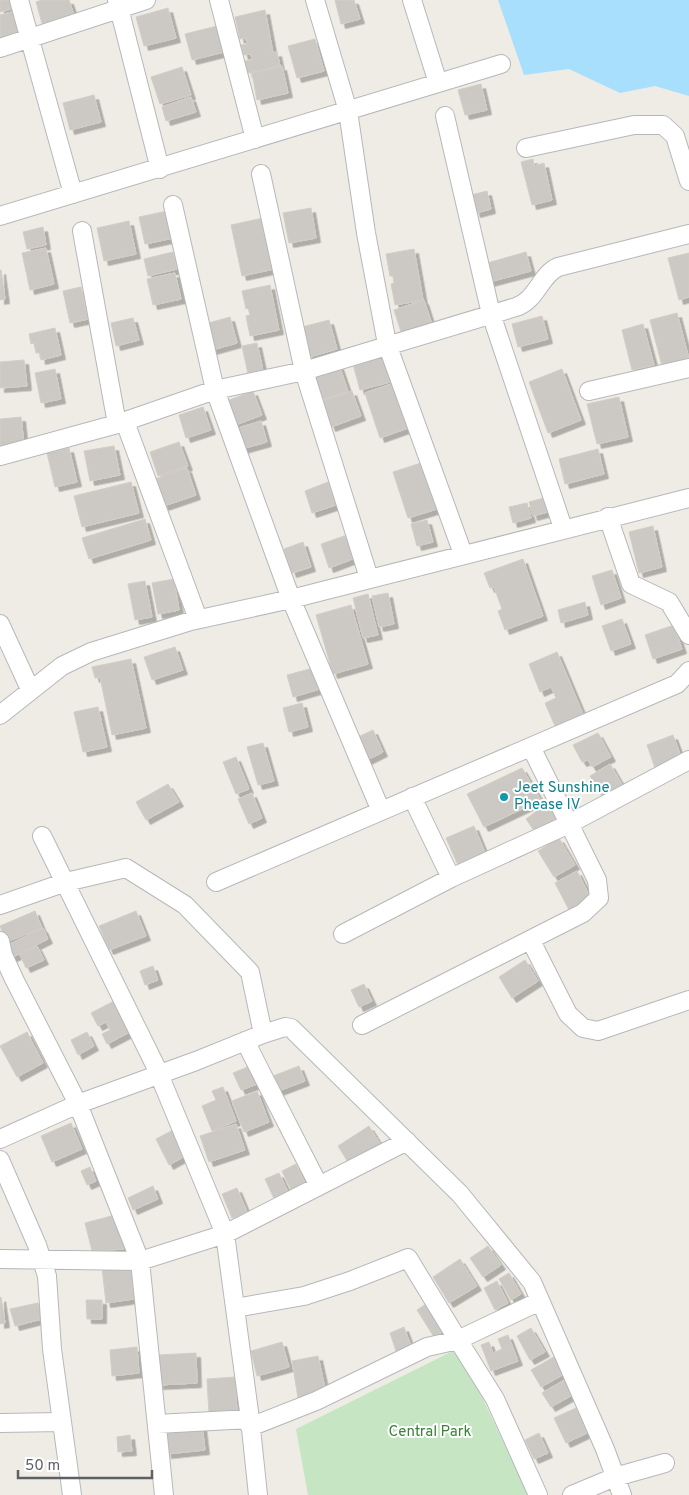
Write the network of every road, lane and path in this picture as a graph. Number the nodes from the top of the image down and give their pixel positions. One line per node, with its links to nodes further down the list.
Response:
1 (19, 0): 7 (street)
2 (146, 0): 6 (street)
3 (219, 0): 13 (street)
4 (315, 0): 11 (street)
5 (412, 0): 10 (street)
6 (118, 5): 7 (street); 15 (street)
7 (30, 38): 8 (street); 18 (street)
8 (0, 48)
9 (501, 64): 10 (street)
10 (438, 83): 11 (street)
11 (348, 111): 13 (street); 24 (street)
12 (444, 116): 23 (street)
13 (255, 139): 15 (street)
14 (526, 148): 17 (street)
15 (160, 169): 18 (street)
16 (261, 174): 26 (street)
17 (689, 181)
18 (73, 194): 20 (street)
19 (173, 205): 27 (street)
20 (0, 216)
21 (82, 231): 29 (street)
22 (689, 234): 23 (street)
23 (491, 314): 24 (street); 33 (street)
24 (387, 344): 26 (street); 34 (street)
25 (689, 368): 28 (street)
26 (304, 371): 27 (street); 35 (street)
27 (216, 390): 29 (street); 36 (street)
28 (589, 391)
29 (121, 423): 30 (street); 37 (street)
30 (0, 456)
31 (689, 498): 32 (street)
32 (608, 517): 33 (street); 39 (street)
33 (564, 528): 34 (street)
34 (462, 554): 35 (street)
35 (369, 578): 36 (street)
36 (291, 599): 37 (street); 46 (street)
37 (198, 619): 41 (street)
38 (0, 624): 41 (street)
39 (689, 635)
40 (689, 671): 43 (street)
41 (30, 689): 42 (street)
42 (0, 715)
43 (531, 747): 45 (street); 47 (street)
44 (689, 760): 47 (street)
45 (412, 797): 46 (street); 49 (street)
46 (381, 811): 51 (street)
47 (569, 824): 49 (street); 55 (street)
48 (42, 836): 50 (street)
49 (451, 878): 53 (street)
50 (66, 882): 52 (street); 58 (street); 60 (street)
51 (216, 882)
52 (0, 905)
53 (343, 934)
54 (0, 941): 61 (street)
55 (531, 941): 56 (street); 57 (street)
56 (689, 1000)
57 (362, 1025)
58 (263, 1034): 59 (street); 63 (street)
59 (245, 1041): 60 (street); 65 (street)
60 (160, 1075): 61 (street); 66 (street)
61 (78, 1104): 62 (street); 69 (street)
62 (0, 1139)
63 (407, 1141): 65 (street); 70 (street)
64 (0, 1160): 68 (street)
65 (319, 1186): 66 (street)
66 (224, 1234): 69 (street); 71 (street)
67 (0, 1259): 68 (street)
68 (42, 1259): 69 (street); 73 (street)
69 (140, 1261): 76 (street)
70 (540, 1301): 72 (street); 78 (street)
71 (235, 1308): 72 (street); 74 (street)
72 (458, 1340): 74 (street); 82 (street)
73 (62, 1422): 75 (street); 79 (street)
74 (250, 1423): 76 (street); 81 (street)
75 (0, 1424)
76 (157, 1424): 80 (street)
77 (659, 1465): 78 (street)
78 (624, 1475): 83 (street); 84 (street)
79 (72, 1495)
80 (164, 1495)
81 (258, 1495)
82 (538, 1495)
83 (572, 1495)
84 (622, 1495)

